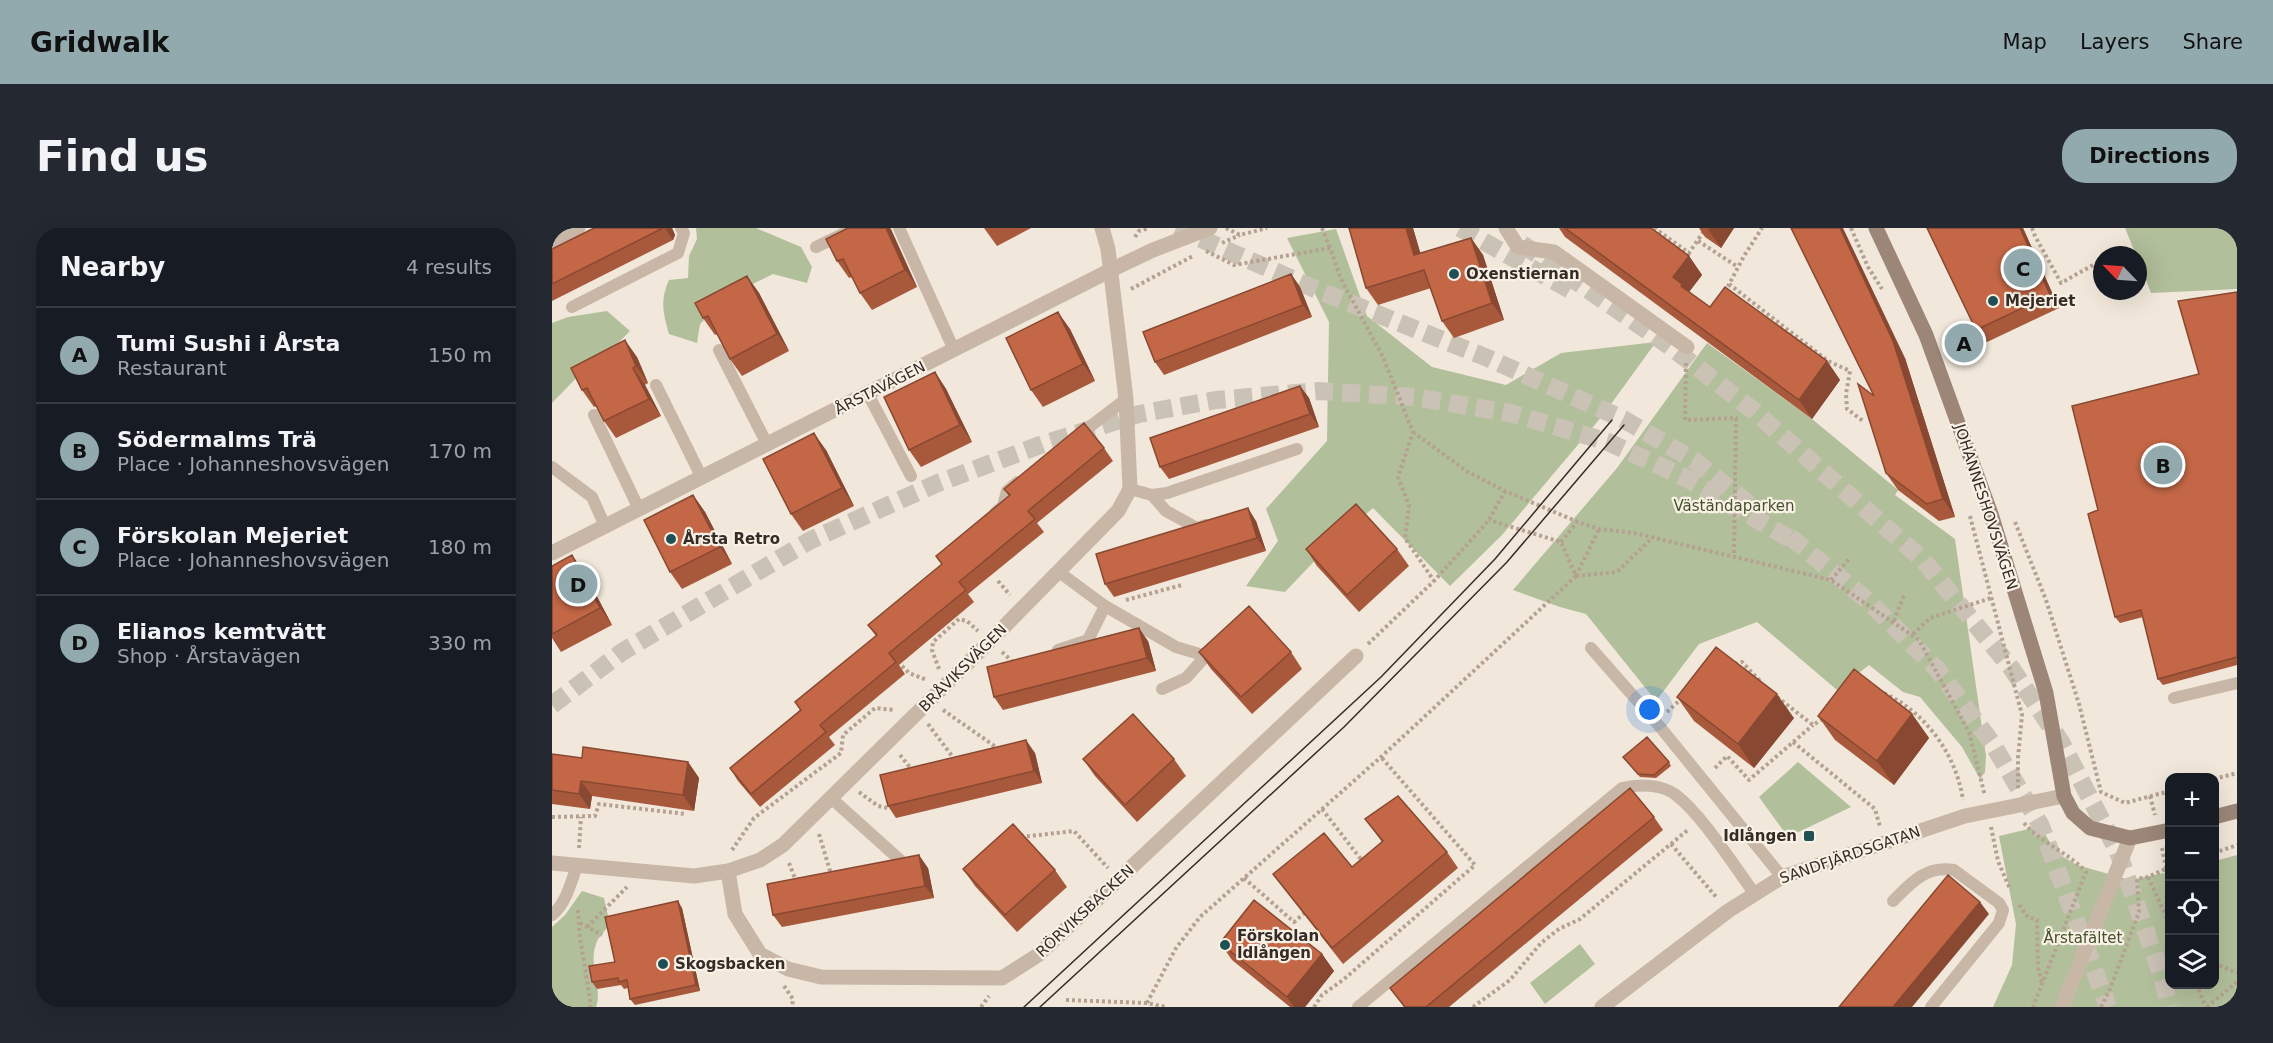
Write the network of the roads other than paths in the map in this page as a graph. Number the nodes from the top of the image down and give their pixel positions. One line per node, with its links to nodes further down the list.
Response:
1 (578, 228): 9 (street)
2 (681, 228): 12 (lane)
3 (855, 228): 10 (lane)
4 (899, 228): 15 (lane)
5 (1102, 228): 11 (street)
6 (1210, 228): 11 (street, ÅRSTAVÄGEN)
7 (1506, 228): 13 (street)
8 (1876, 228): 44 (main road, JOHANNESHOVSVÄGEN)
9 (552, 241)
10 (816, 247)
11 (1111, 270): 15 (street, ÅRSTAVÄGEN); 18 (street)
12 (572, 307)
13 (1687, 347)
14 (719, 350): 20 (lane)
15 (954, 350): 17 (street, ÅRSTAVÄGEN)
16 (656, 385): 26 (lane)
17 (868, 393): 20 (street, ÅRSTAVÄGEN); 24 (lane)
18 (1126, 399): 21 (lane); 27 (street)
19 (594, 415): 29 (lane)
20 (767, 444): 26 (street, ÅRSTAVÄGEN)
21 (1062, 448)
22 (1297, 449): 28 (lane)
23 (552, 467): 32 (lane)
24 (911, 476)
25 (1025, 477): 30 (lane)
26 (702, 478): 29 (street, ÅRSTAVÄGEN)
27 (1130, 489): 28 (lane); 34 (street, BRÅVIKSVÄGEN)
28 (1152, 495): 31 (lane)
29 (639, 509): 32 (street, ÅRSTAVÄGEN)
30 (985, 521)
31 (1216, 522)
32 (605, 526): 33 (street, ÅRSTAVÄGEN)
33 (552, 553)
34 (1059, 572): 35 (lane); 45 (street, BRÅVIKSVÄGEN)
35 (1105, 606): 38 (lane); 39 (lane)
36 (1221, 639): 39 (lane)
37 (1591, 648): 54 (lane)
38 (1046, 654)
39 (1206, 656): 42 (lane)
40 (1356, 656): 53 (street, RÖRVIKSBACKEN)
41 (2237, 683): 43 (lane)
42 (1162, 689)
43 (2174, 698)
44 (2064, 796): 49 (main road); 54 (street, SANDFJÄRDSGATAN)
45 (831, 798): 50 (lane); 53 (street, BRÅVIKSVÄGEN)
46 (2237, 811): 47 (main road)
47 (2219, 816)
48 (2165, 831): 49 (main road)
49 (2130, 838): 61 (street)
50 (900, 860)
51 (552, 863): 52 (street, BRÅVIKSVÄGEN)
52 (577, 866): 53 (street, BRÅVIKSVÄGEN); 57 (lane)
53 (728, 871)
54 (1782, 877): 55 (street, SANDFJÄRDSGATAN)
55 (1755, 894): 58 (lane); 59 (street, SANDFJÄRDSGATAN)
56 (1893, 901): 60 (lane)
57 (552, 915)
58 (1358, 1007)
59 (1602, 1007)
60 (1931, 1007)
61 (2062, 1007)

